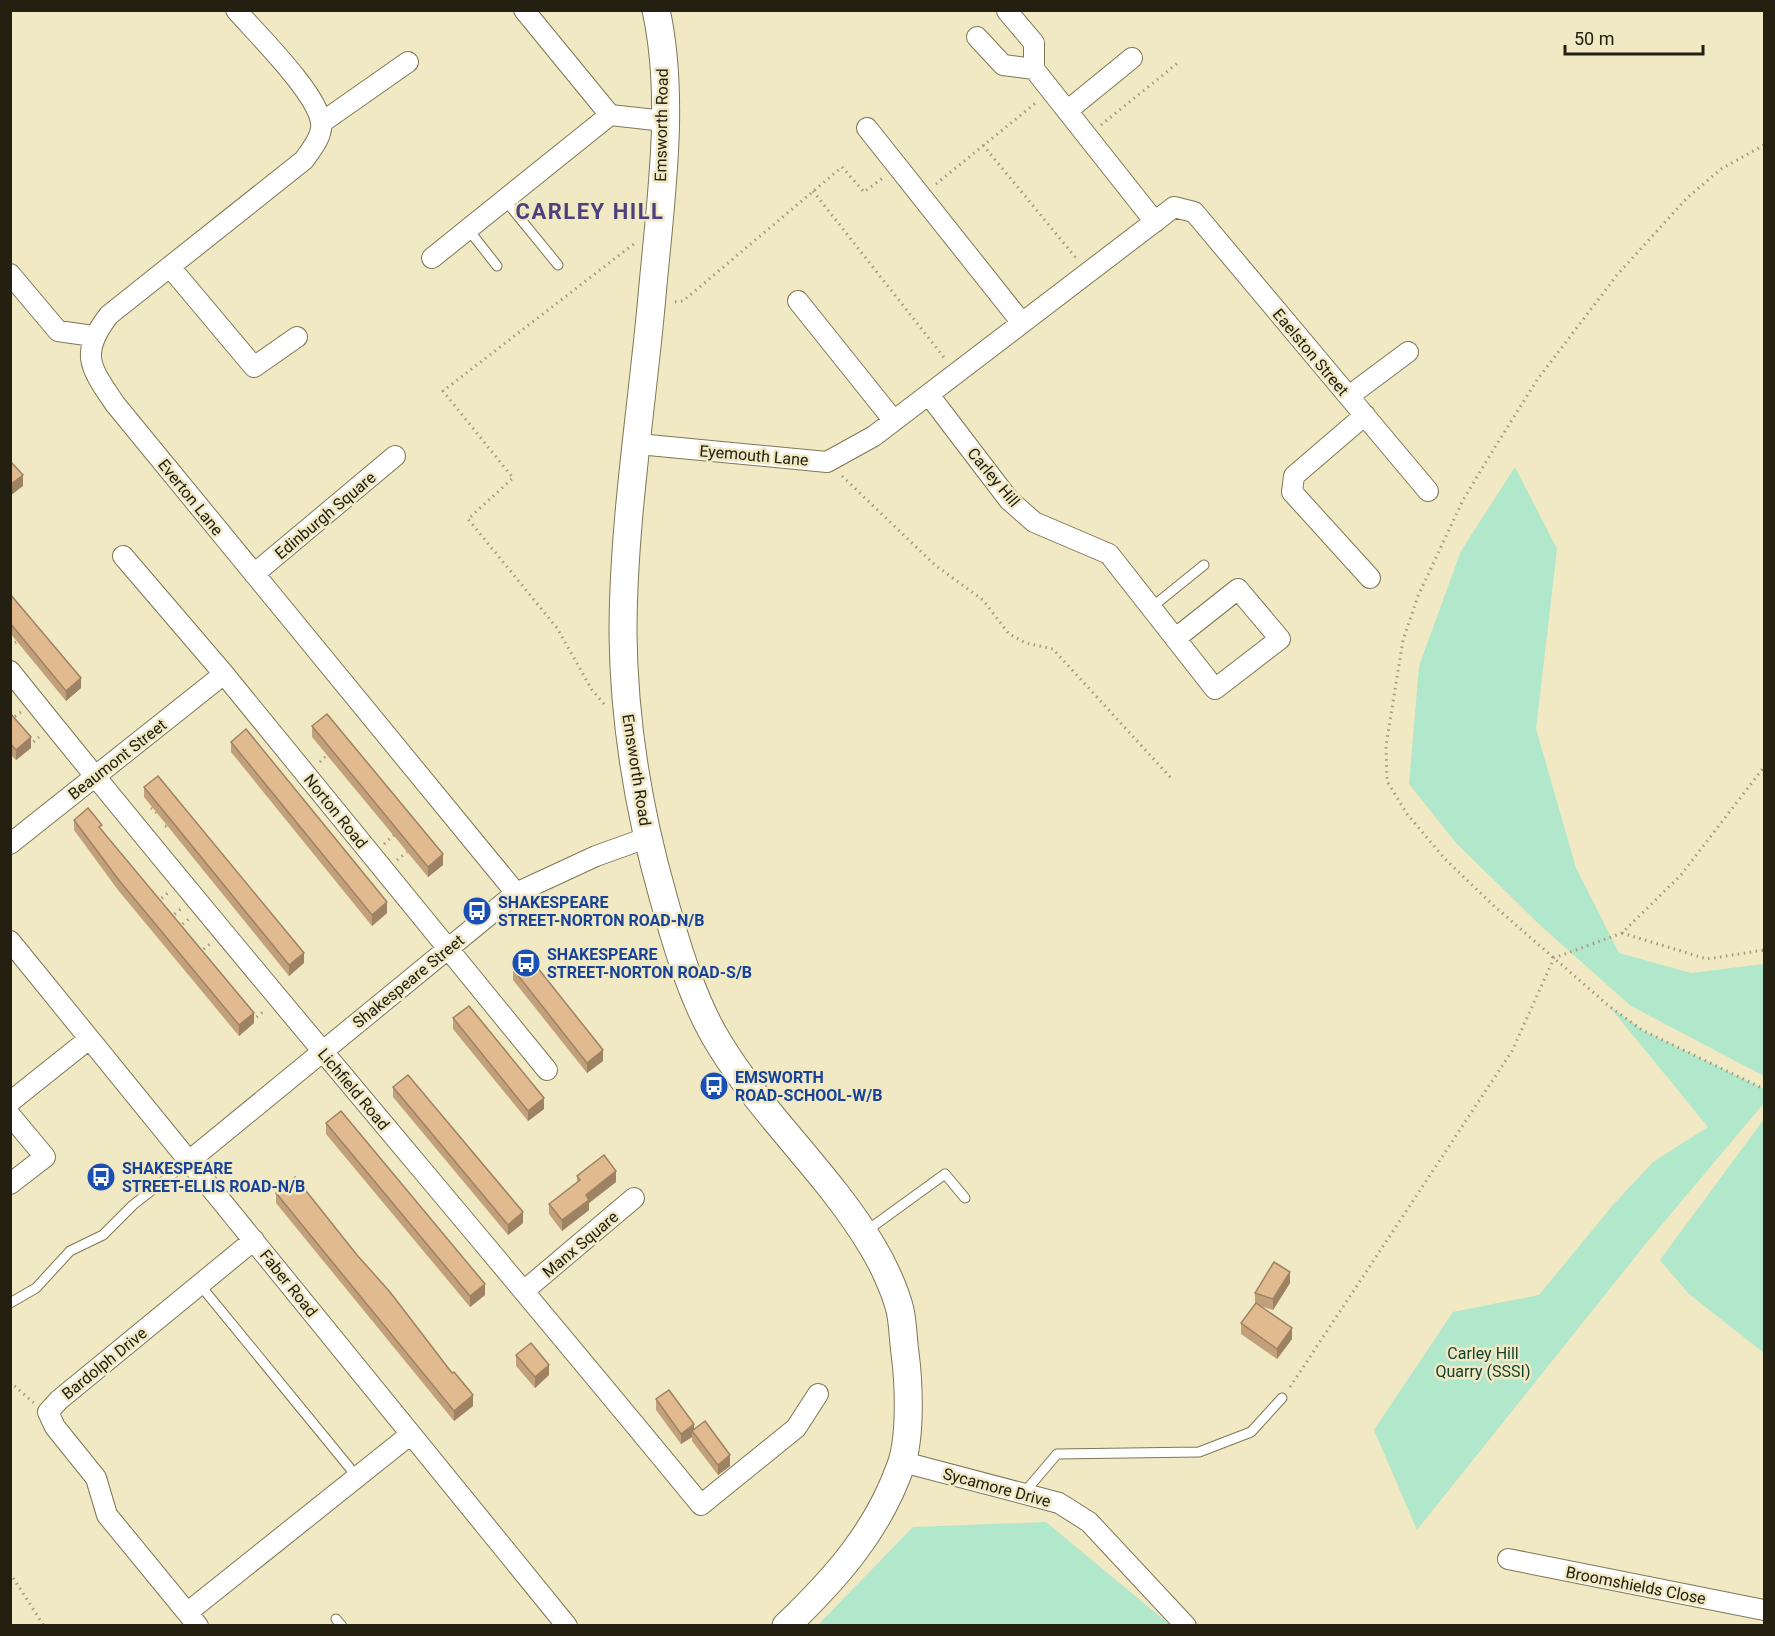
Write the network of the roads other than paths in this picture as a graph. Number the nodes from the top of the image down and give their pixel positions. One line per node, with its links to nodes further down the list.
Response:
1 (236, 10): 12 (street)
2 (524, 10): 10 (street)
3 (656, 10): 11 (street, Emsworth Road)
4 (1007, 11): 8 (street)
5 (977, 37): 8 (street)
6 (1132, 58): 9 (street)
7 (408, 62): 12 (street)
8 (1034, 69): 9 (street)
9 (1067, 111): 16 (street)
10 (610, 115): 11 (street); 14 (street)
11 (665, 121): 32 (street, Emsworth Road)
12 (321, 123): 21 (street)
13 (867, 128): 24 (street)
14 (505, 200): 17 (street); 19 (lane)
15 (1194, 212): 16 (street, Eyemouth Lane); 29 (street, Eaelston Street)
16 (1155, 222): 24 (street, Eyemouth Lane)
17 (468, 229): 18 (street); 20 (lane)
18 (432, 258)
19 (558, 265)
20 (497, 266)
21 (170, 267): 25 (street); 26 (street)
22 (10, 274): 25 (street)
23 (798, 301): 31 (street)
24 (1022, 323): 28 (street, Eyemouth Lane)
25 (93, 336): 37 (street, Everton Lane)
26 (297, 337)
27 (1408, 352): 29 (street)
28 (929, 395): 31 (street, Eyemouth Lane); 39 (street, Carley Hill)
29 (1349, 396): 30 (street, Eaelston Street)
30 (1365, 415): 34 (street, Eaelston Street); 38 (street)
31 (894, 421): 32 (street, Eyemouth Lane)
32 (638, 444): 44 (street, Emsworth Road)
33 (395, 456): 37 (street, Edinburgh Square)
34 (1428, 491)
35 (123, 556): 42 (street, Norton Road)
36 (1203, 565): 39 (lane)
37 (254, 574): 46 (street, Everton Lane)
38 (1370, 578)
39 (1152, 608): 40 (street, Carley Hill)
40 (1176, 638): 40 (street, Carley Hill)
41 (10, 671): 43 (street, Lichfield Road)
42 (224, 674): 43 (street, Beaumont Street); 48 (street, Norton Road)
43 (94, 776): 45 (street, Beaumont Street); 50 (street, Lichfield Road)
44 (649, 837): 46 (street, Shakespeare Street); 58 (street, Emsworth Road)
45 (10, 844)
46 (516, 893): 48 (street, Shakespeare Street)
47 (10, 941): 49 (street, Faber Road)
48 (448, 948): 50 (street, Shakespeare Street); 51 (street, Norton Road)
49 (89, 1039): 52 (street); 54 (street, Faber Road)
50 (322, 1052): 54 (street, Shakespeare Street); 61 (street, Lichfield Road)
51 (547, 1070)
52 (10, 1102)
53 (10, 1115): 55 (street)
54 (189, 1161): 59 (street, Faber Road); 62 (lane)
55 (10, 1184)
56 (634, 1198): 61 (street, Manx Square)
57 (965, 1198): 58 (lane)
58 (863, 1233): 66 (street, Emsworth Road)
59 (254, 1240): 60 (street, Bardolph Drive); 65 (street, Faber Road)
60 (200, 1285): 67 (lane); 71 (street, Bardolph Drive)
61 (525, 1290): 63 (street, Lichfield Road)
62 (10, 1303)
63 (818, 1394)
64 (1282, 1398): 68 (lane)
65 (411, 1434): 67 (street); 72 (street, Faber Road)
66 (903, 1462): 68 (street, Sycamore Drive); 73 (street)
67 (358, 1478): 71 (street)
68 (1023, 1494): 74 (street, Sycamore Drive)
69 (1508, 1559): 70 (street, Broomshields Close)
70 (1764, 1611)
71 (193, 1619)
72 (567, 1626)
73 (786, 1626)
74 (1186, 1626)

